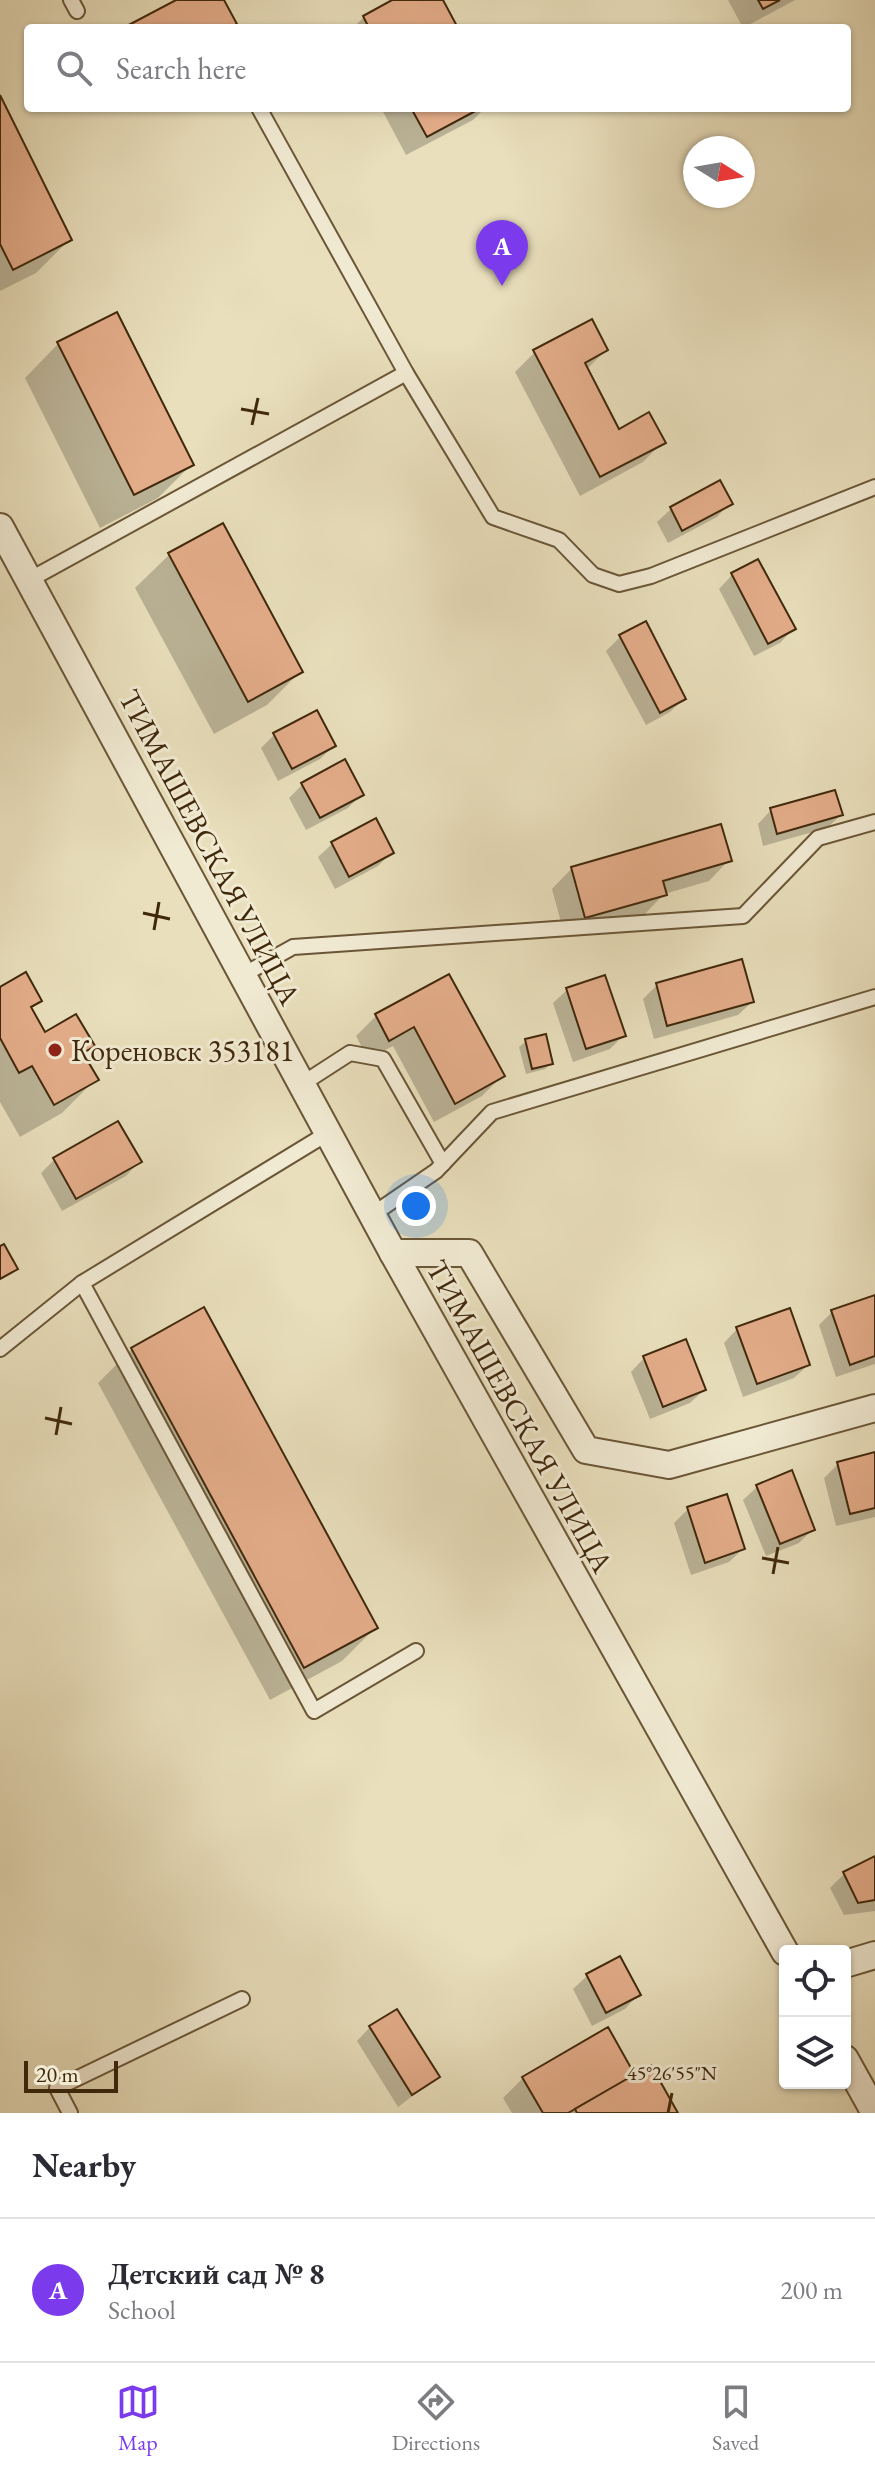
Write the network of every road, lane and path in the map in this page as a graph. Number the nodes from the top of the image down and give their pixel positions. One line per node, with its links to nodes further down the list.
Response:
1 (261, 112): 2 (lane)
2 (406, 373): 3 (lane); 5 (lane)
3 (875, 487)
4 (0, 527): 5 (street, ТИМАШЕВСКАЯ УЛИЦА)
5 (29, 580): 7 (street, ТИМАШЕВСКАЯ УЛИЦА)
6 (875, 822): 7 (lane)
7 (243, 975): 9 (street, ТИМАШЕВСКАЯ УЛИЦА)
8 (875, 997): 11 (lane)
9 (302, 1084): 10 (street, ТИМАШЕВСКАЯ УЛИЦА); 11 (lane)
10 (328, 1133): 12 (street, ТИМАШЕВСКАЯ УЛИЦА); 14 (lane)
11 (443, 1164): 12 (lane)
12 (372, 1215): 13 (street, ТИМАШЕВСКАЯ УЛИЦА)
13 (393, 1253): 16 (street); 18 (street, ТИМАШЕВСКАЯ УЛИЦА)
14 (82, 1283): 15 (lane); 17 (lane)
15 (0, 1349)
16 (875, 1408)
17 (416, 1651)
18 (781, 1945)
19 (875, 1955): 20 (street)
20 (851, 1962)
21 (242, 1999): 23 (lane)
22 (851, 2070): 24 (street)
23 (70, 2113)
24 (875, 2113)

